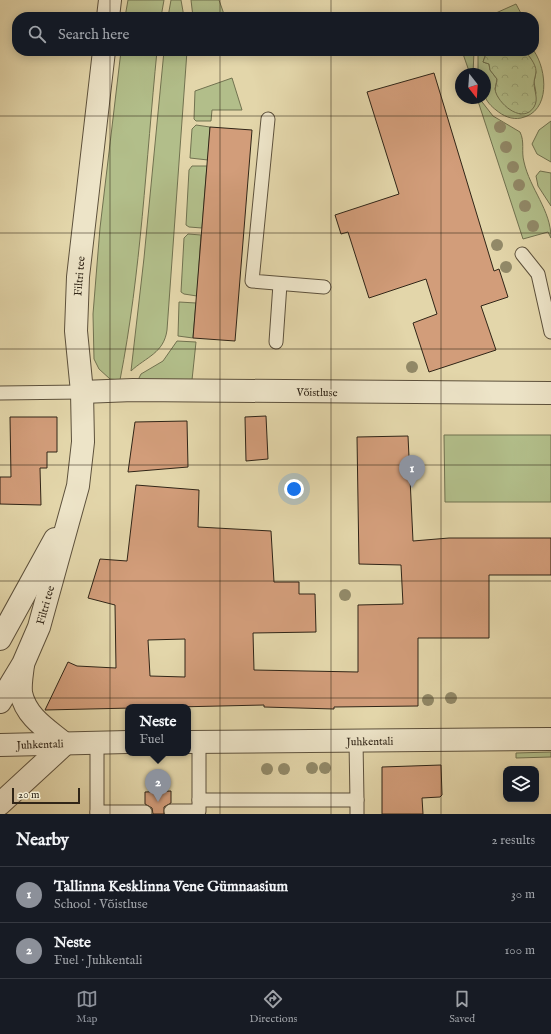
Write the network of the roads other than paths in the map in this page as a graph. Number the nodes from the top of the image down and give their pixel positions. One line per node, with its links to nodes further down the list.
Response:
1 (110, 0): 2 (street)
2 (109, 12)
3 (103, 56): 10 (street, Filtri tee)
4 (268, 119): 6 (lane)
5 (522, 254): 8 (lane)
6 (280, 284): 7 (lane); 9 (lane)
7 (324, 287)
8 (551, 332)
9 (276, 342)
10 (82, 392): 11 (lane); 12 (street, Võistluse); 13 (street, Filtri tee)
11 (0, 393)
12 (551, 394)
13 (75, 501): 14 (street, Filtri tee); 15 (street, Filtri tee)
14 (0, 639)
15 (23, 664): 16 (street, Filtri tee); 22 (street)
16 (0, 702)
17 (551, 739): 18 (street, Juhkentali)
18 (356, 741): 21 (street, Juhkentali); 25 (lane)
19 (97, 742): 20 (street, Juhkentali); 22 (street, Juhkentali); 29 (lane)
20 (125, 742)
21 (193, 742): 24 (lane)
22 (65, 744): 23 (street, Juhkentali); 26 (street)
23 (0, 745)
24 (199, 800): 25 (lane); 27 (lane)
25 (357, 800): 30 (lane)
26 (0, 804)
27 (172, 811)
28 (145, 812): 29 (lane)
29 (97, 813)
30 (358, 814)

